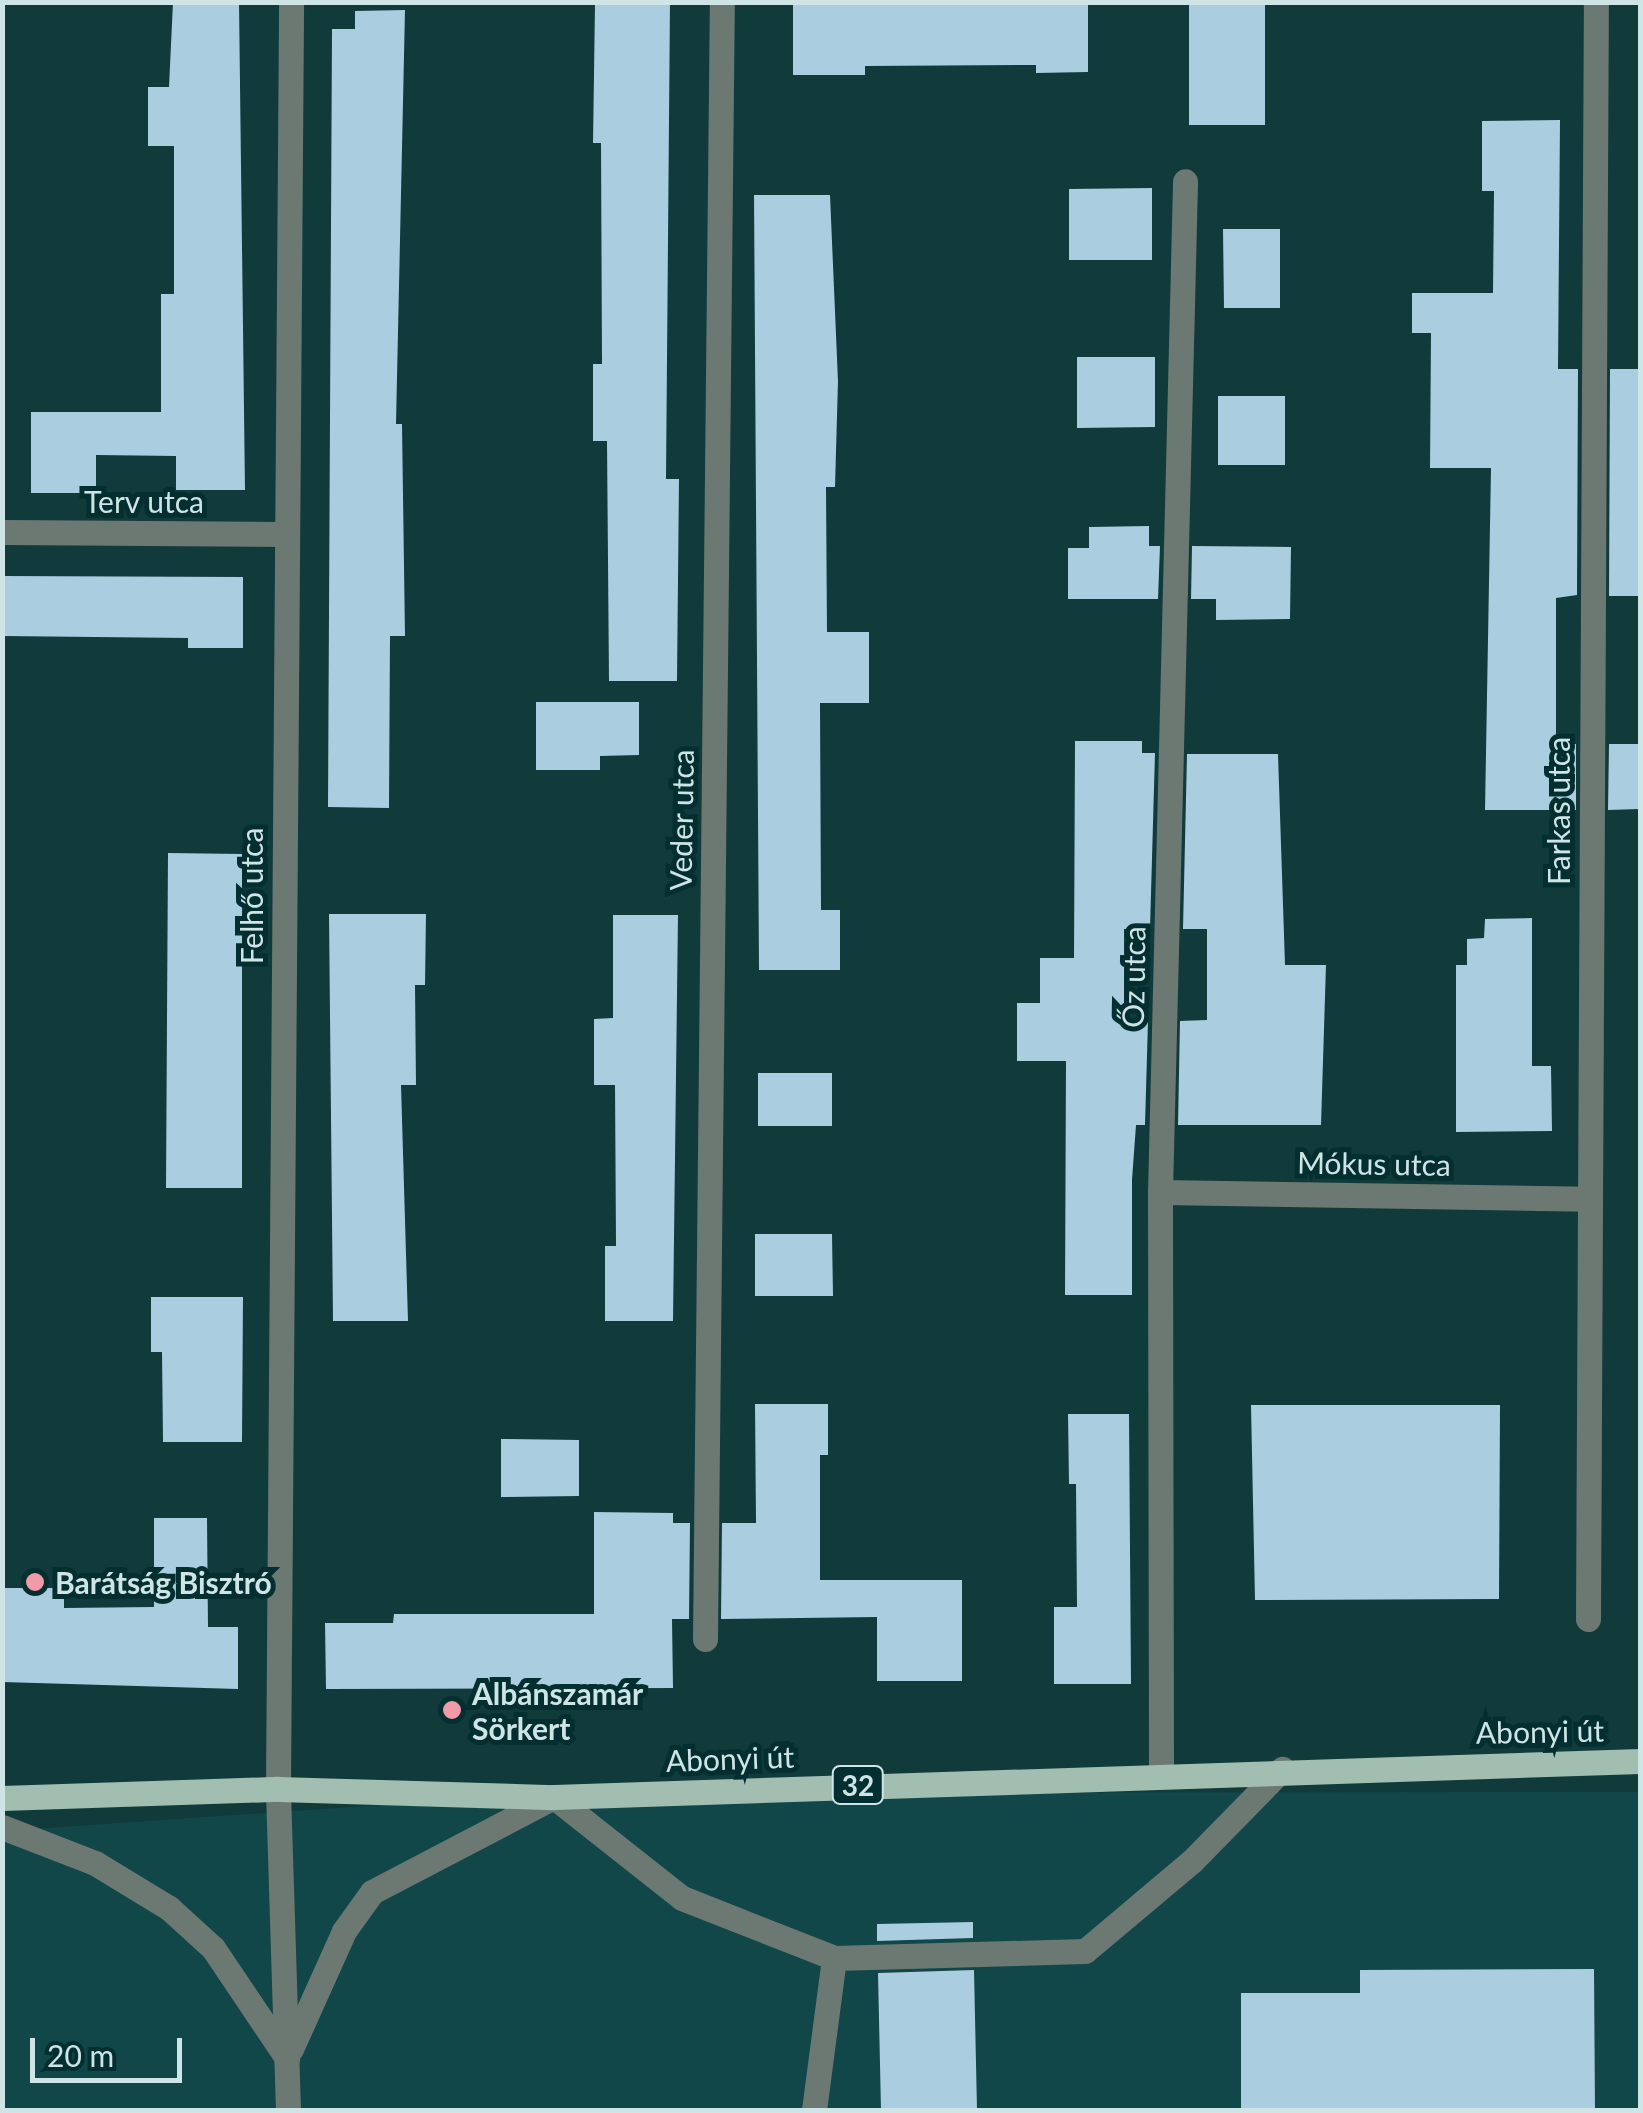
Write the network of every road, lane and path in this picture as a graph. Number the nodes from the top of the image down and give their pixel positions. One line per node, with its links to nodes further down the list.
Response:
1 (291, 2): 6 (street, Felhő utca)
2 (722, 2): 10 (street, Veder utca)
3 (1596, 2): 8 (street, Farkas utca)
4 (1185, 182): 7 (street, Őz utca)
5 (2, 532): 6 (street, Terv utca)
6 (285, 534): 14 (street, Felhő utca)
7 (1160, 1192): 8 (street, Mókus utca); 13 (street, Őz utca)
8 (1588, 1198): 9 (street, Farkas utca)
9 (1588, 1619)
10 (706, 1639)
11 (1640, 1762): 12 (main road, Abonyi út / 32)
12 (1282, 1769): 13 (main road, Abonyi út / 32); 18 (street)
13 (1161, 1774): 15 (main road, Abonyi út / 32)
14 (278, 1789): 15 (main road, Abonyi út / 32); 16 (main road, Abonyi út / 32); 19 (street, Felhő utca)
15 (554, 1796): 18 (street); 19 (street)
16 (2, 1798)
17 (2, 1827): 19 (street)
18 (834, 1958): 21 (street)
19 (286, 2058): 20 (street, Felhő utca)
20 (288, 2110)
21 (814, 2110)

